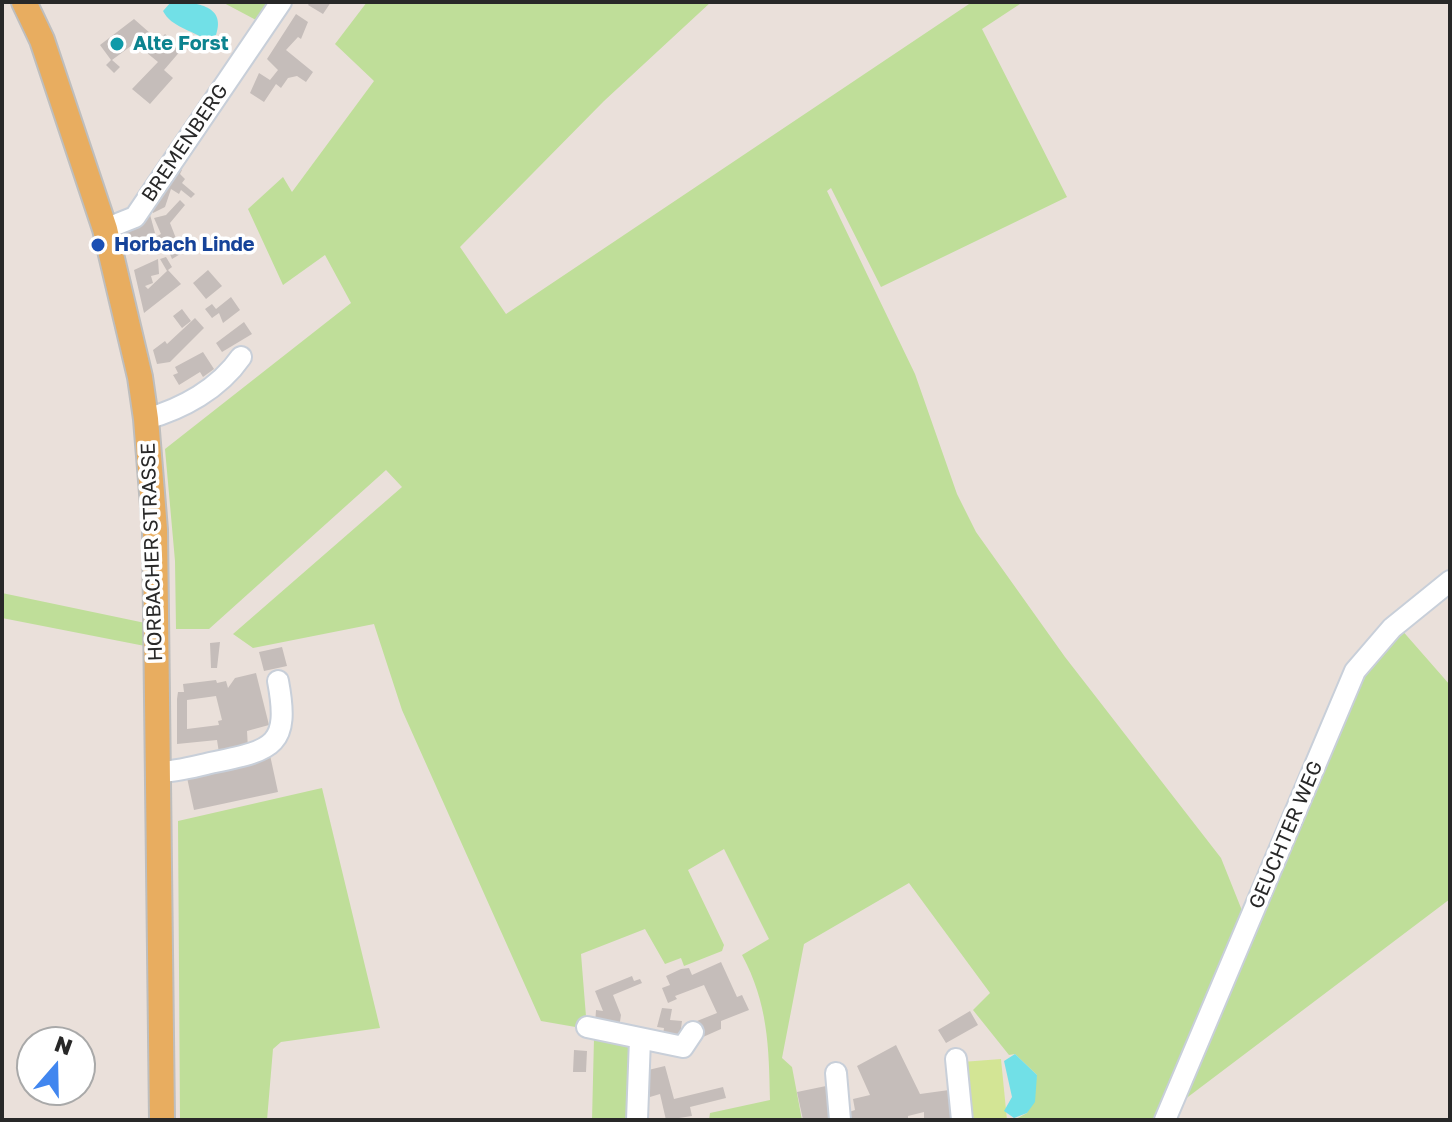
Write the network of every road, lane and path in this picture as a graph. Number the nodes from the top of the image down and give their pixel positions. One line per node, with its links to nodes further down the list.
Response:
1 (24, 2): 3 (main road, HORBACHER STRASSE)
2 (281, 2): 3 (street, BREMENBERG)
3 (105, 229): 5 (main road, HORBACHER STRASSE)
4 (241, 357): 5 (street)
5 (146, 419): 8 (main road, HORBACHER STRASSE)
6 (1450, 581): 18 (street, GEUCHTER WEG)
7 (278, 681): 8 (street)
8 (158, 772): 14 (main road, HORBACHER STRASSE)
9 (587, 1027): 11 (street)
10 (693, 1032): 11 (street)
11 (640, 1039): 15 (street)
12 (956, 1059): 17 (street)
13 (836, 1073): 16 (street)
14 (162, 1120)
15 (637, 1120)
16 (840, 1120)
17 (962, 1120)
18 (1165, 1120)

